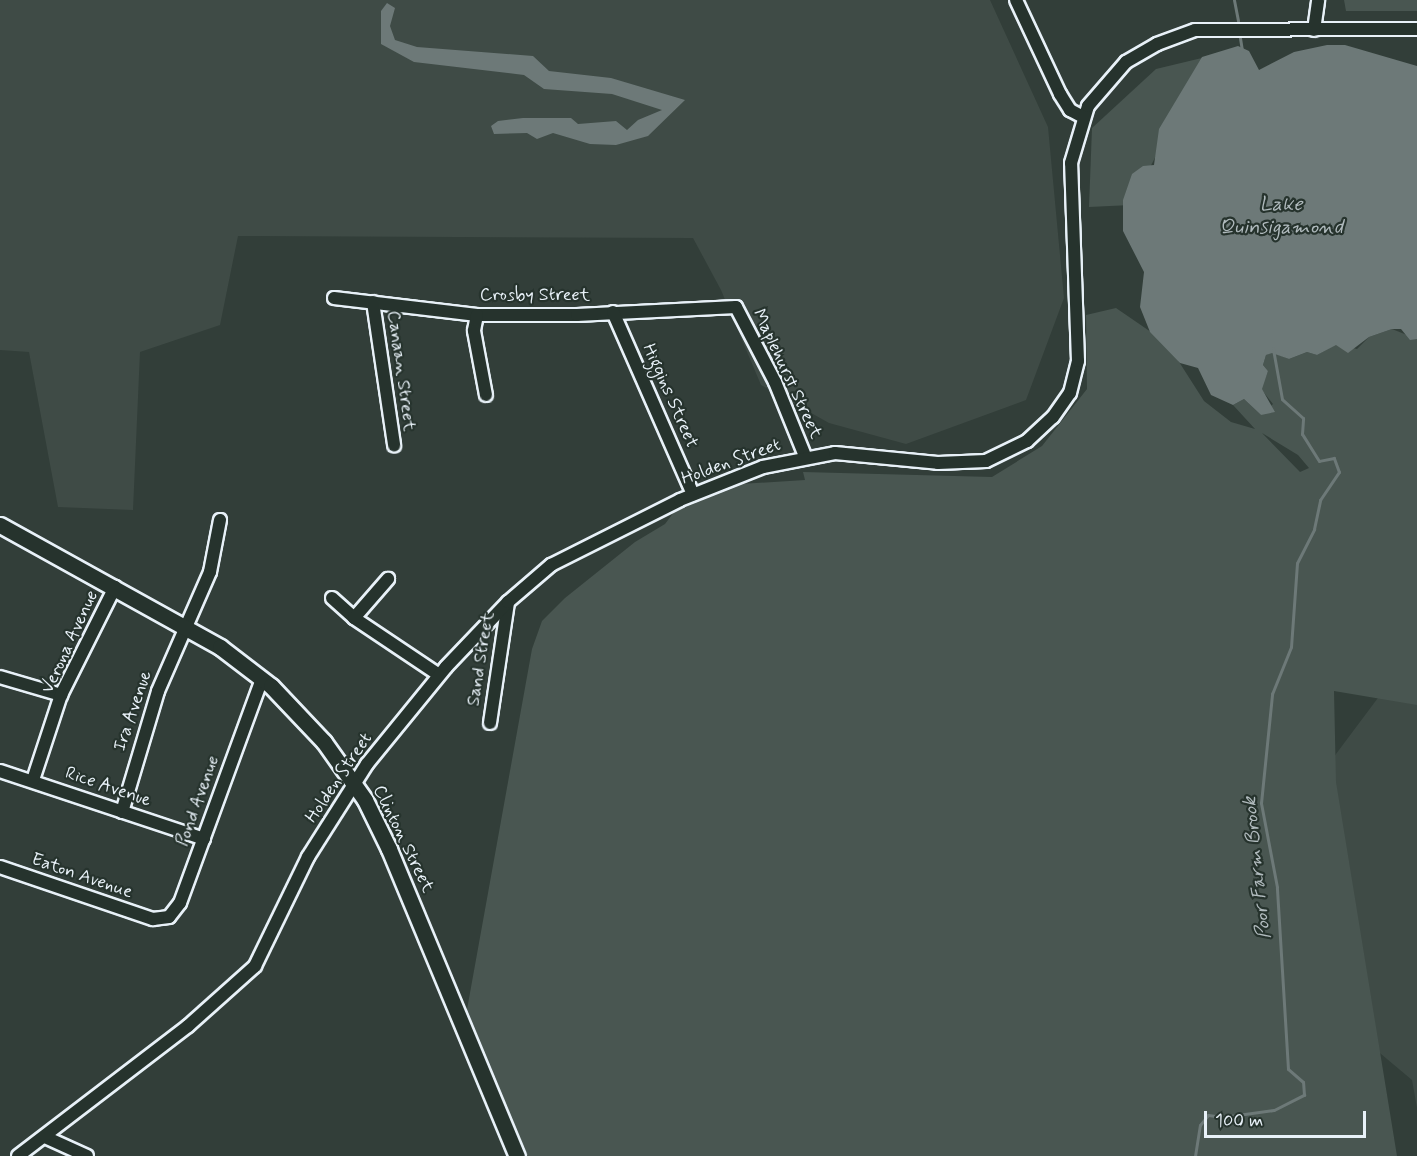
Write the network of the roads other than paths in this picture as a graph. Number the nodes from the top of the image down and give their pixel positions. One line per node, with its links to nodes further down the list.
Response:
1 (1016, 0): 5 (street)
2 (1318, 0): 4 (street)
3 (1417, 29): 4 (street, Holden Street)
4 (1314, 30): 5 (street, Holden Street)
5 (1083, 117): 13 (street, Holden Street)
6 (334, 298): 7 (street, Crosby Street)
7 (373, 302): 10 (street, Crosby Street); 12 (street, Canaan Street)
8 (736, 307): 9 (street, Crosby Street); 13 (street, Maplehurst Street)
9 (613, 312): 10 (street, Crosby Street); 14 (street, Higgins Street)
10 (477, 315): 11 (street)
11 (486, 395)
12 (394, 445)
13 (805, 456): 14 (street, Holden Street)
14 (693, 494): 20 (street, Holden Street)
15 (220, 520): 22 (street, Ira Avenue)
16 (0, 525): 18 (main road, Clinton Street)
17 (388, 579): 21 (street)
18 (115, 587): 22 (main road, Clinton Street); 26 (street, Verona Avenue)
19 (332, 598): 21 (street)
20 (508, 602): 23 (street, Holden Street); 27 (street, Sand Street)
21 (354, 618): 23 (street)
22 (186, 625): 25 (main road, Clinton Street); 31 (street, Ira Avenue)
23 (439, 675): 30 (street, Holden Street)
24 (0, 677): 26 (street)
25 (262, 679): 30 (main road, Clinton Street); 32 (street, Pond Avenue)
26 (61, 695): 29 (street, Verona Avenue)
27 (490, 723)
28 (0, 771): 29 (street, Rice Avenue)
29 (33, 780): 31 (street, Rice Avenue)
30 (354, 785): 35 (street, Holden Street); 38 (main road, Clinton Street)
31 (122, 812): 32 (street, Rice Avenue)
32 (204, 839): 34 (street, Pond Avenue)
33 (0, 867): 34 (street, Eaton Avenue)
34 (153, 919)
35 (45, 1137): 36 (street, Holden Street); 37 (street)
36 (18, 1156)
37 (87, 1156)
38 (517, 1156)

